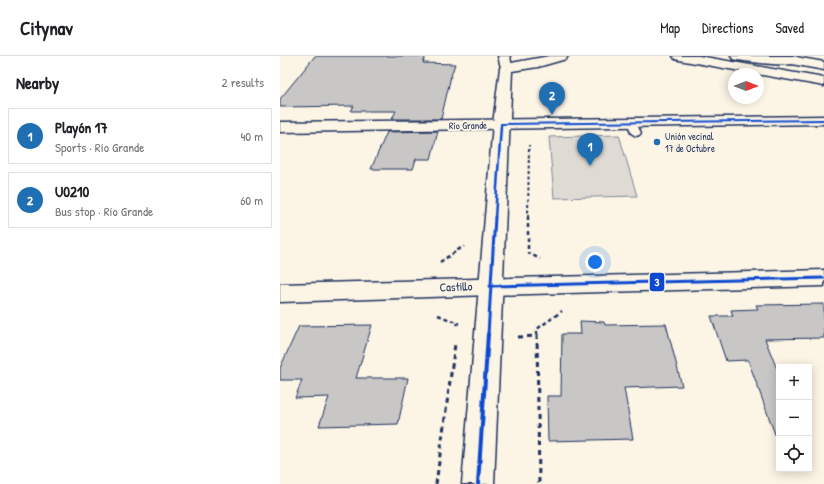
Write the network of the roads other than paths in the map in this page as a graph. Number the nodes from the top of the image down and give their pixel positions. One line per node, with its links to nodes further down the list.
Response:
1 (562, 56): 6 (street)
2 (679, 56): 8 (street)
3 (737, 56): 5 (street)
4 (770, 56): 5 (street)
5 (794, 60): 7 (street)
6 (505, 62): 10 (street)
7 (824, 66)
8 (824, 82)
9 (824, 120): 10 (street, Río Grande)
10 (500, 124): 11 (street, Río Grande); 13 (street)
11 (280, 127)
12 (824, 278): 13 (street, Castillo)
13 (490, 286): 14 (street, Castillo); 15 (street)
14 (280, 293)
15 (478, 484)

